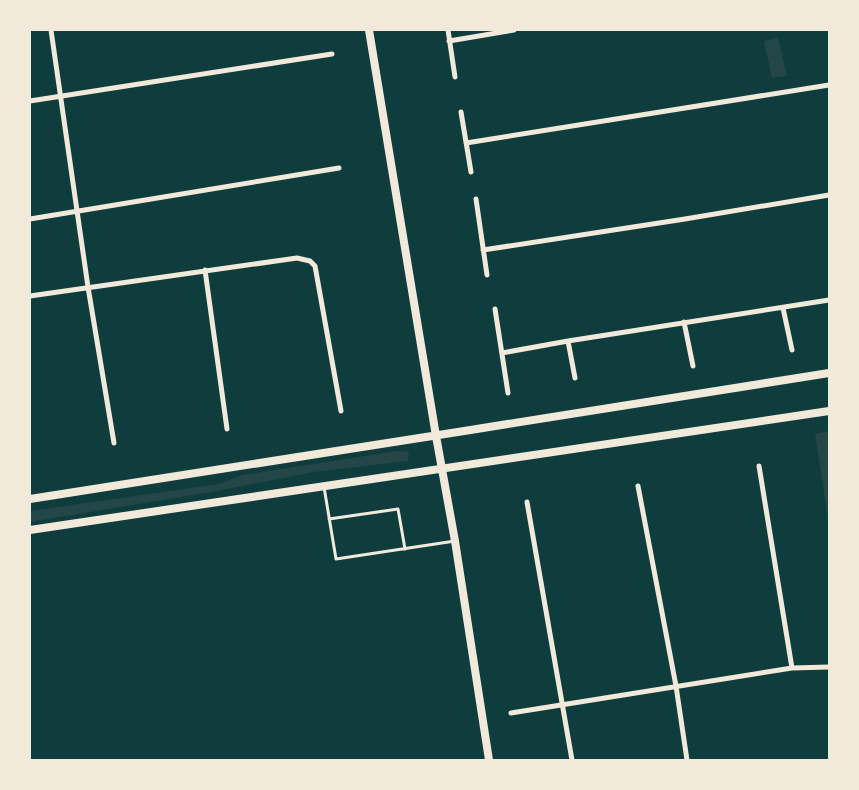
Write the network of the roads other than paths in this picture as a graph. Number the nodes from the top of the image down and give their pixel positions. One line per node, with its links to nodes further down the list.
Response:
1 (51, 30): 9 (street)
2 (369, 30): 38 (street)
3 (448, 30): 5 (street)
4 (514, 30): 5 (street)
5 (449, 41): 7 (street)
6 (332, 54): 9 (street)
7 (455, 77)
8 (829, 85): 12 (street)
9 (61, 96): 10 (street); 17 (street)
10 (30, 101)
11 (461, 112): 12 (street)
12 (466, 143): 14 (street)
13 (339, 168): 17 (street)
14 (471, 172)
15 (829, 194): 19 (street)
16 (476, 199): 19 (street)
17 (78, 212): 18 (street); 22 (street)
18 (30, 219)
19 (483, 250): 21 (street)
20 (205, 270): 22 (street); 35 (street); 37 (street)
21 (487, 275)
22 (88, 287): 23 (street); 39 (street)
23 (30, 296)
24 (829, 300): 25 (street)
25 (783, 308): 27 (street); 29 (street)
26 (495, 309): 30 (street)
27 (684, 322): 28 (street); 31 (street)
28 (568, 341): 30 (street); 33 (street)
29 (792, 350)
30 (502, 353): 34 (street)
31 (693, 366)
32 (829, 373): 38 (street)
33 (575, 378)
34 (508, 393)
35 (342, 411)
36 (829, 411): 41 (street)
37 (227, 428)
38 (436, 436): 41 (street); 44 (street)
39 (114, 443)
40 (759, 466): 51 (street)
41 (442, 470): 43 (street); 48 (street)
42 (638, 486): 52 (street)
43 (324, 487): 46 (lane); 47 (street)
44 (30, 499)
45 (527, 502): 53 (street)
46 (329, 518): 49 (lane); 49 (lane)
47 (30, 530)
48 (455, 541): 49 (lane); 55 (street)
49 (405, 549)
50 (829, 667): 51 (street)
51 (792, 668): 52 (street)
52 (676, 686): 53 (street); 57 (street)
53 (563, 705): 54 (street); 56 (street)
54 (511, 713)
55 (490, 760)
56 (572, 760)
57 (687, 760)

